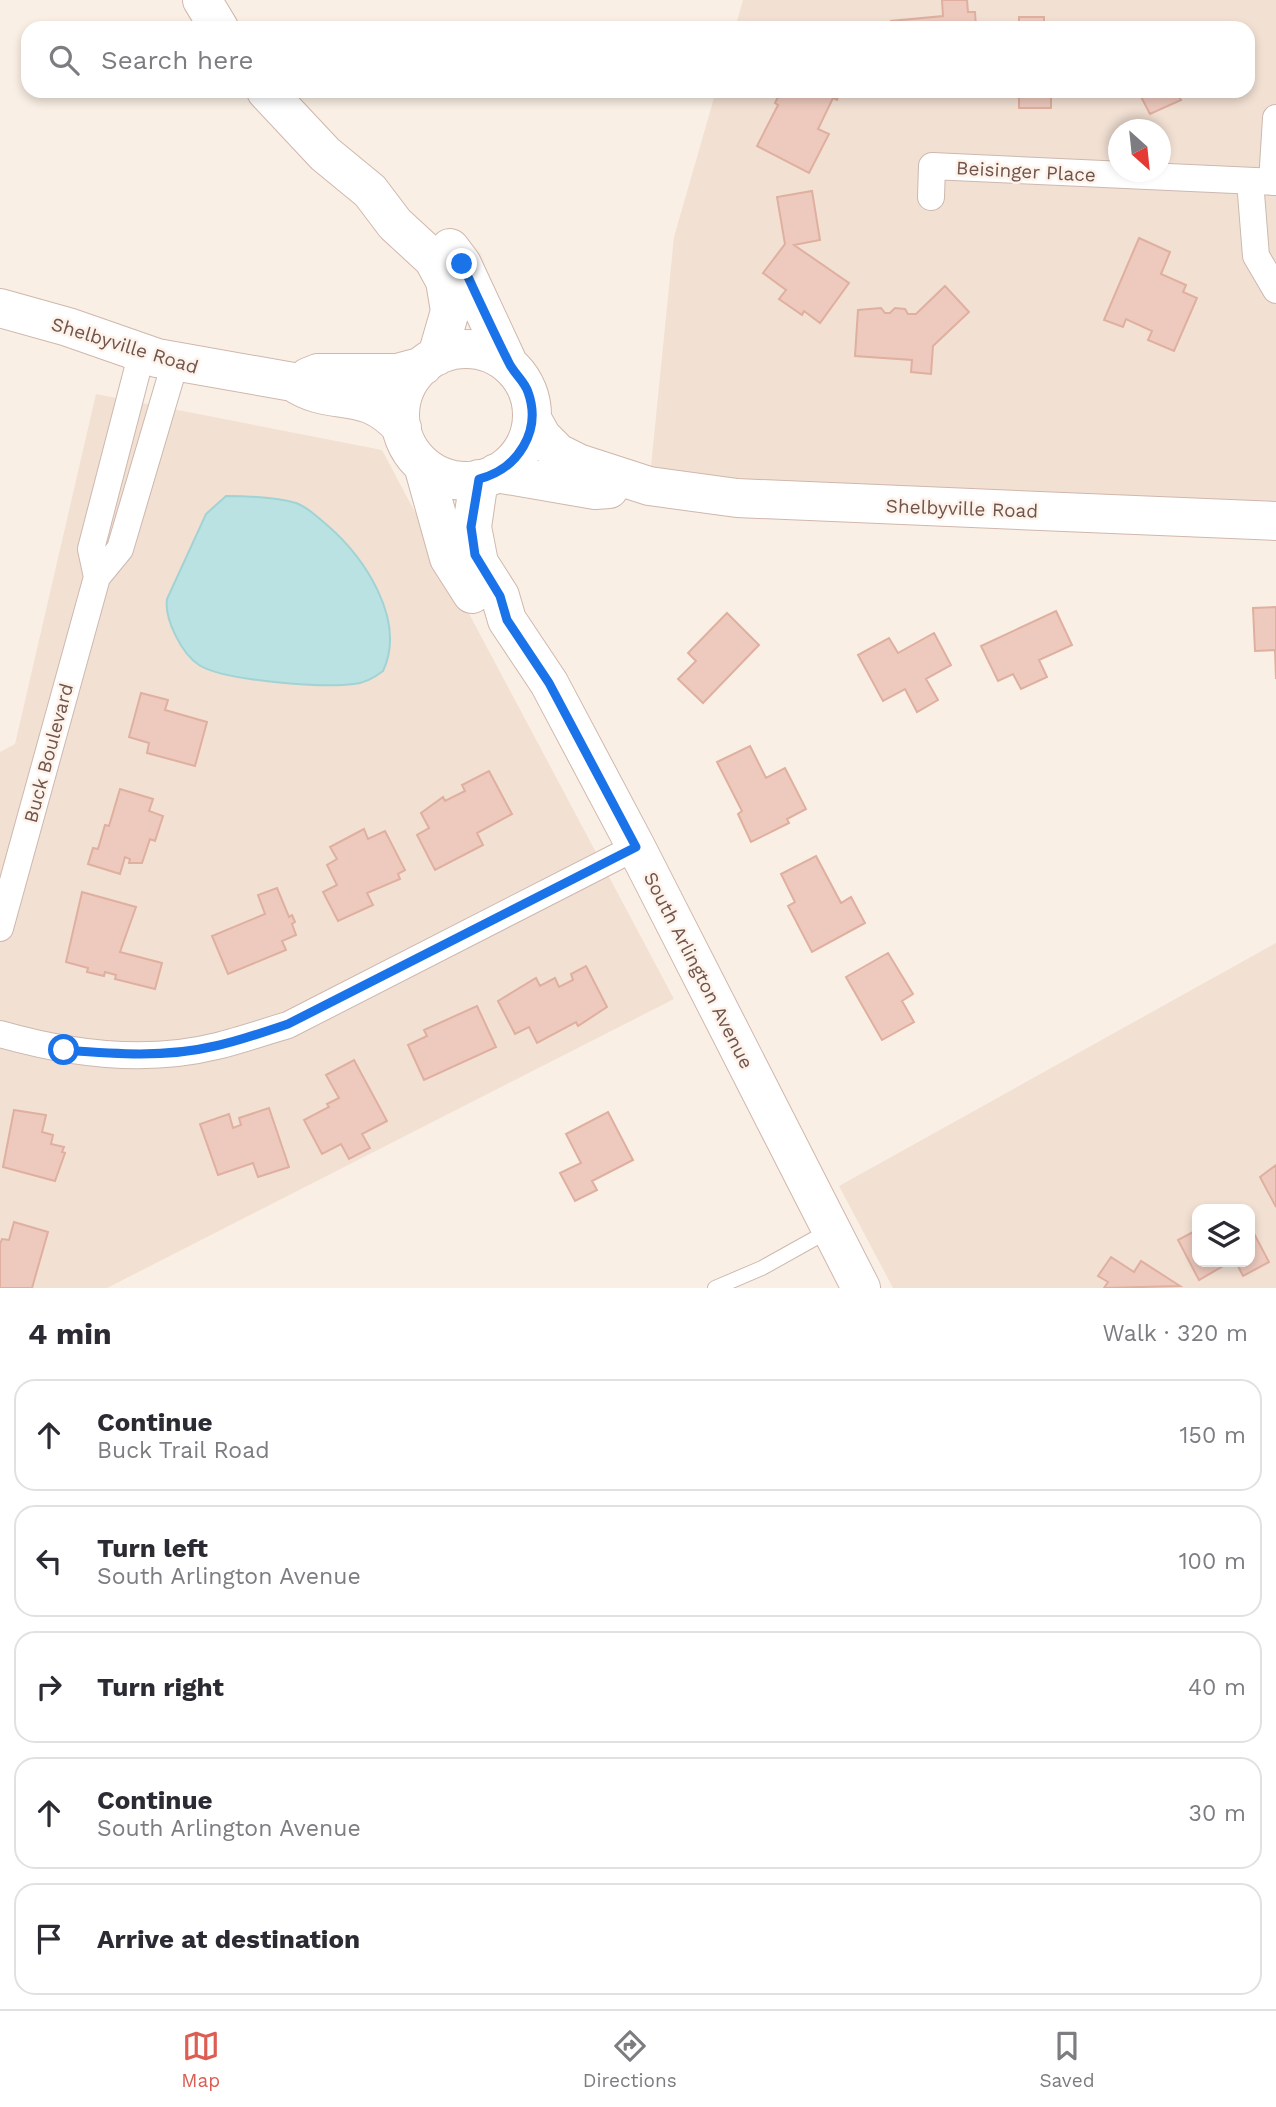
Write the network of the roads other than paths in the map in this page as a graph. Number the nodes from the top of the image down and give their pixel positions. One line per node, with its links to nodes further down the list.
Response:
1 (202, 0): 2 (main road)
2 (215, 21)
3 (273, 98): 6 (main road)
4 (1276, 118): 5 (street)
5 (1266, 181): 7 (street, Beisinger Place); 8 (street)
6 (370, 191): 11 (main road); 12 (main road)
7 (931, 197)
8 (1276, 290)
9 (0, 308): 10 (main road, Shelbyville Road)
10 (159, 358): 13 (main road, Shelbyville Road); 22 (street, Buck Boulevard)
11 (430, 361): 12 (main road); 13 (main road); 15 (main road)
12 (509, 365): 14 (main road)
13 (293, 382): 15 (main road)
14 (532, 419): 17 (main road); 18 (main road)
15 (402, 428): 16 (main road)
16 (423, 465): 17 (main road); 20 (main road, South Arlington Avenue)
17 (487, 476): 18 (main road); 20 (main road, South Arlington Avenue)
18 (649, 486): 19 (main road, Shelbyville Road)
19 (1276, 521)
20 (507, 620): 21 (main road, South Arlington Avenue)
21 (636, 847): 23 (street); 24 (main road, South Arlington Avenue)
22 (0, 928)
23 (0, 1034)
24 (831, 1229): 25 (lane); 26 (main road, South Arlington Avenue)
25 (715, 1288)
26 (861, 1288)

